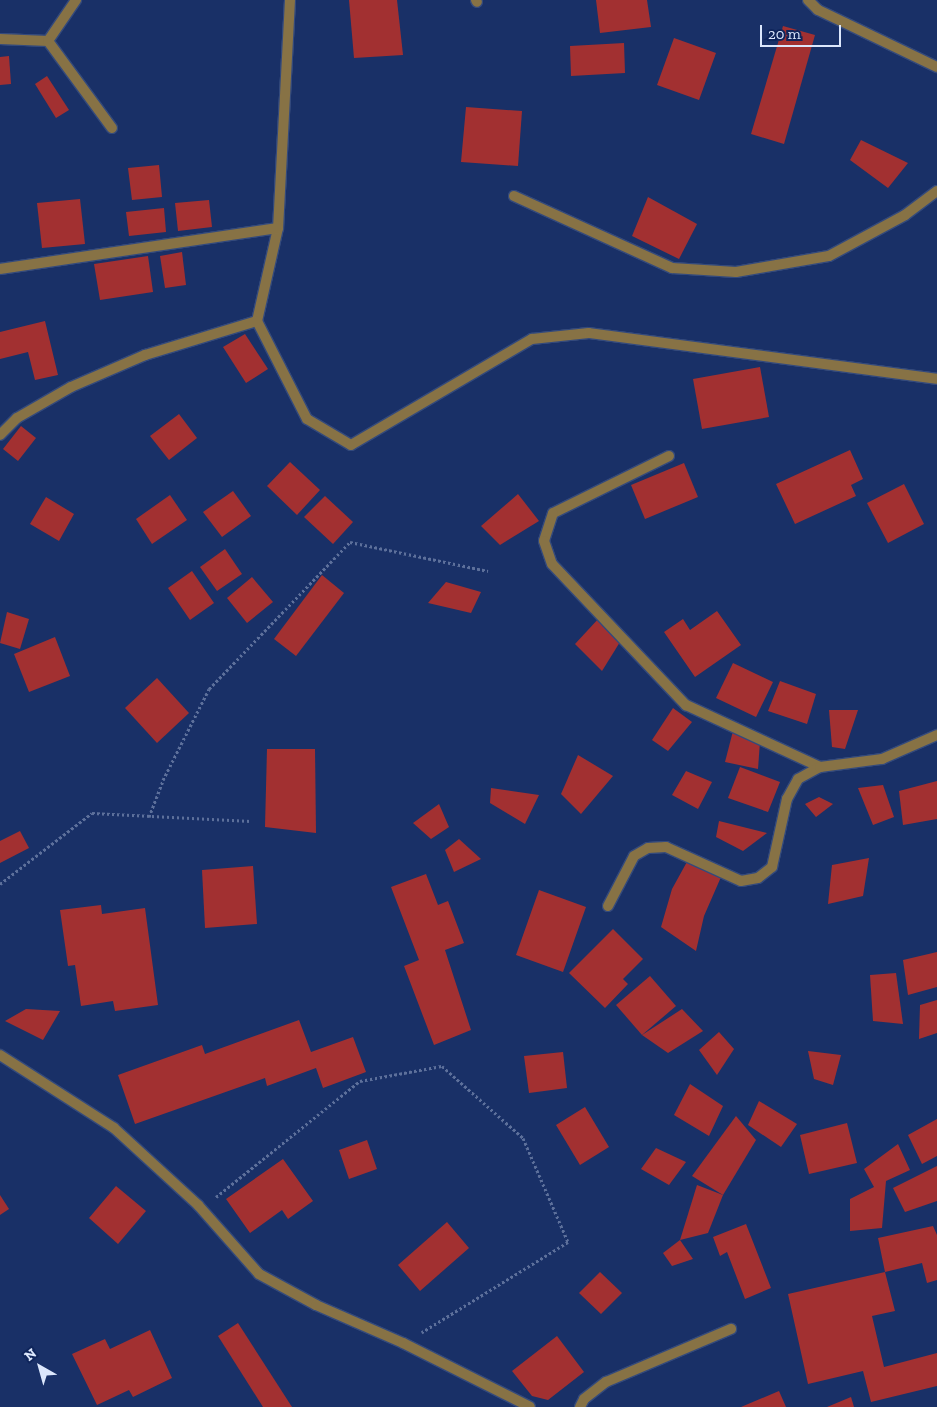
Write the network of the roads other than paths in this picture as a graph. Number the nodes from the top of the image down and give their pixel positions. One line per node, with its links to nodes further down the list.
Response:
1 (76, 0): 5 (street)
2 (290, 0): 10 (street)
3 (808, 0): 6 (street)
4 (0, 39): 5 (street)
5 (48, 41): 7 (street)
6 (937, 67)
7 (112, 128)
8 (937, 191): 9 (street)
9 (514, 196)
10 (278, 228): 11 (street); 12 (street)
11 (0, 269)
12 (258, 321): 13 (street); 14 (street)
13 (937, 379)
14 (0, 435)
15 (669, 456): 17 (street)
16 (937, 735): 17 (street)
17 (820, 767): 18 (street)
18 (608, 906)
19 (0, 1055): 21 (street)
20 (731, 1329): 22 (street)
21 (530, 1407)
22 (580, 1407)

